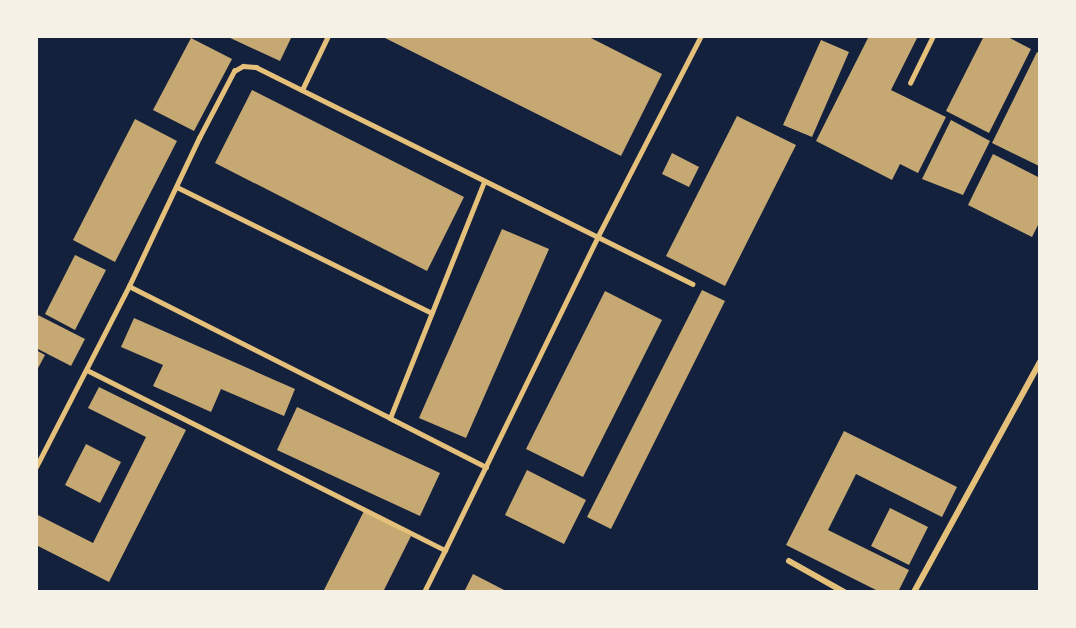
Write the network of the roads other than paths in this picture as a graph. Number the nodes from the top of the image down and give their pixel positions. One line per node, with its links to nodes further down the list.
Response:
1 (328, 36): 5 (lane)
2 (933, 36): 4 (lane)
3 (698, 37): 8 (lane)
4 (909, 83)
5 (302, 90): 6 (lane); 7 (lane)
6 (484, 182): 8 (lane); 11 (lane)
7 (177, 188): 10 (lane); 11 (lane)
8 (597, 238): 9 (lane); 16 (lane)
9 (692, 284)
10 (129, 286): 13 (lane); 14 (lane)
11 (432, 313): 14 (lane)
12 (1040, 362): 21 (street)
13 (87, 370): 15 (lane); 17 (lane)
14 (390, 418): 16 (lane)
15 (36, 467)
16 (486, 467): 17 (lane)
17 (446, 550): 19 (lane)
18 (789, 561): 20 (street)
19 (424, 592)
20 (844, 592)
21 (914, 592)

